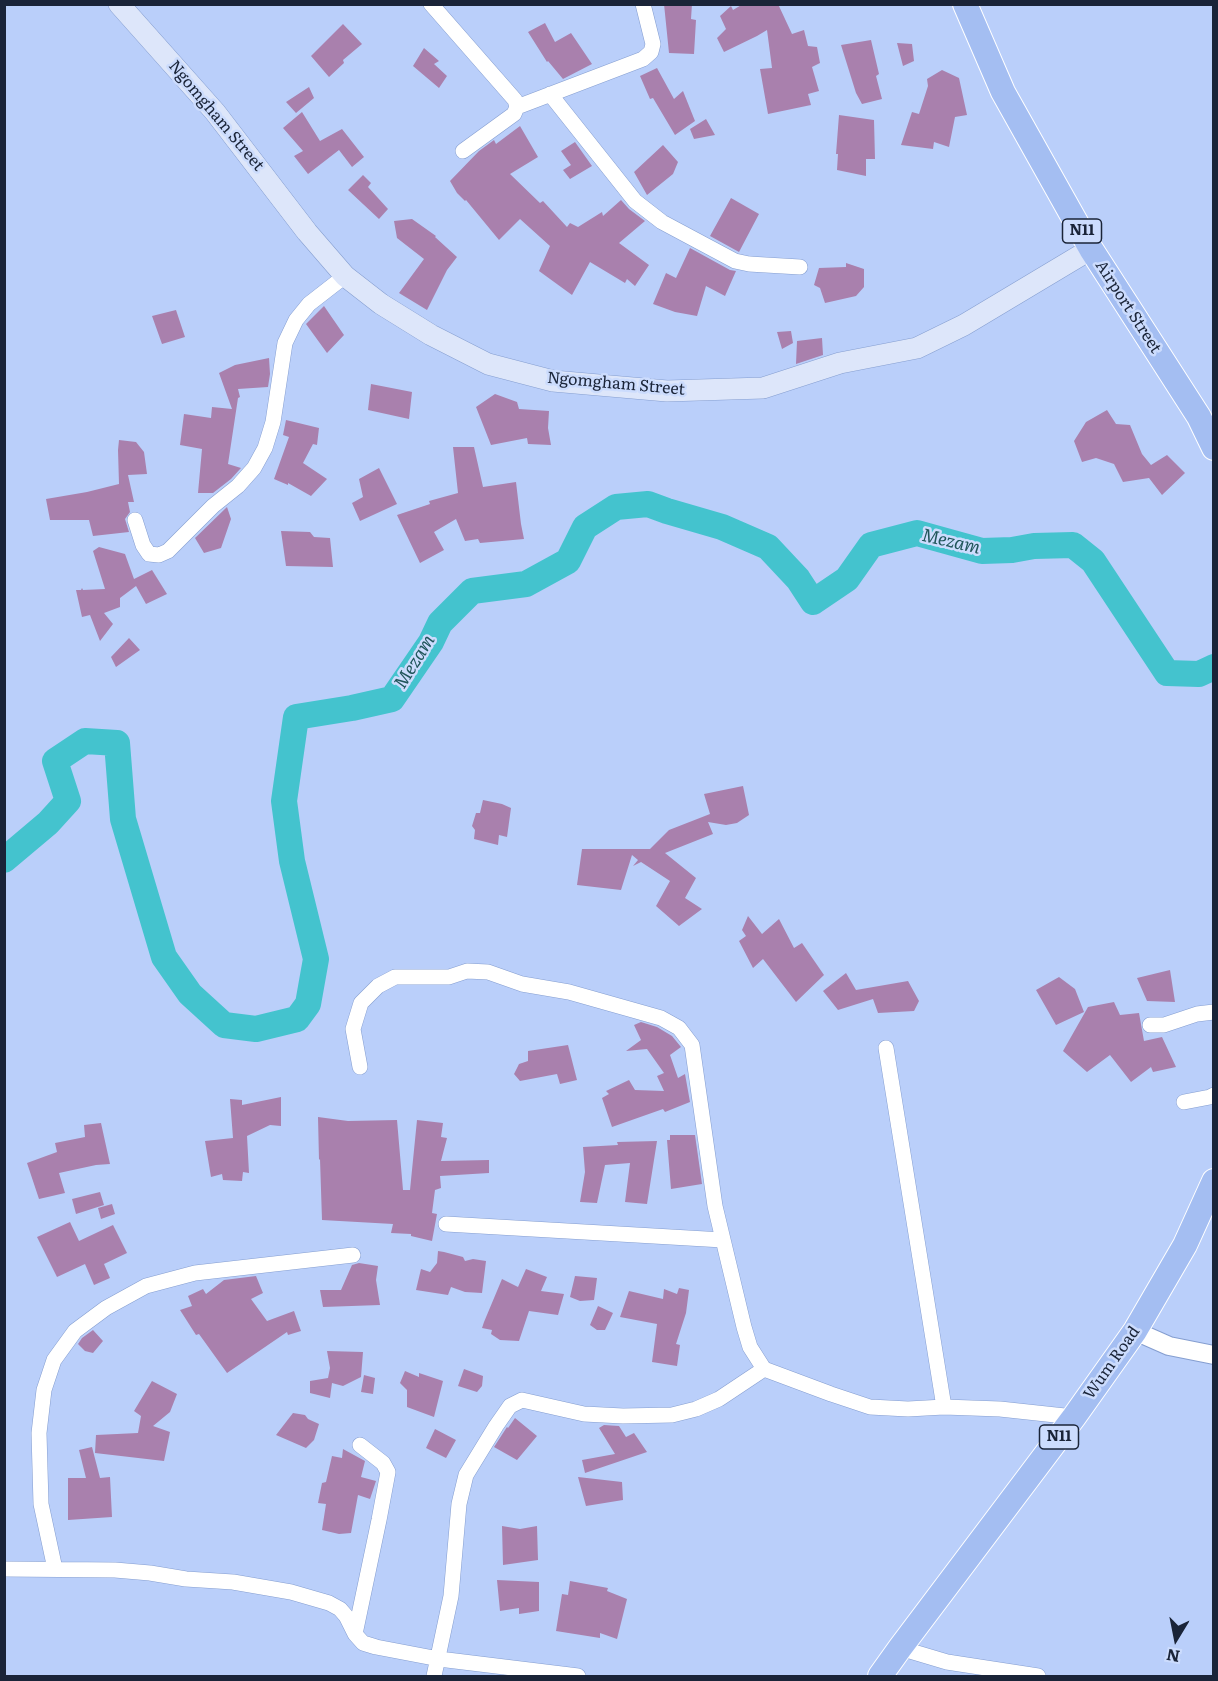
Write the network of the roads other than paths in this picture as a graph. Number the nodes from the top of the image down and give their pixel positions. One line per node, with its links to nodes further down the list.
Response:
1 (431, 4): 6 (street)
2 (643, 4): 5 (street)
3 (965, 4): 8 (highway, Airport Street / N11)
4 (122, 5): 10 (main road, Ngomgham Street)
5 (549, 94): 6 (street); 9 (street)
6 (517, 107): 7 (street)
7 (463, 151)
8 (1091, 249): 10 (main road, Ngomgham Street); 11 (highway, Airport Street / N11)
9 (800, 267)
10 (345, 276): 12 (street)
11 (1214, 448)
12 (135, 520)
13 (1214, 1012): 14 (street)
14 (1150, 1025)
15 (886, 1048): 26 (street)
16 (360, 1067): 21 (street)
17 (1214, 1095): 18 (street)
18 (1184, 1102)
19 (1214, 1181): 23 (highway, Wum Road / N11)
20 (446, 1224): 21 (street)
21 (723, 1240): 25 (street)
22 (353, 1255): 30 (street)
23 (1135, 1331): 24 (street); 27 (highway, Wum Road / N11)
24 (1214, 1355)
25 (764, 1369): 26 (street); 33 (street)
26 (944, 1407): 27 (street)
27 (1074, 1417): 32 (highway, Wum Road / N11)
28 (360, 1445): 31 (street)
29 (4, 1569): 30 (street)
30 (55, 1569): 31 (street)
31 (355, 1634): 33 (street)
32 (900, 1648): 36 (highway, Wum Road / N11); 37 (street)
33 (439, 1659): 34 (street); 35 (street)
34 (434, 1677)
35 (578, 1677)
36 (880, 1677)
37 (1038, 1677)

